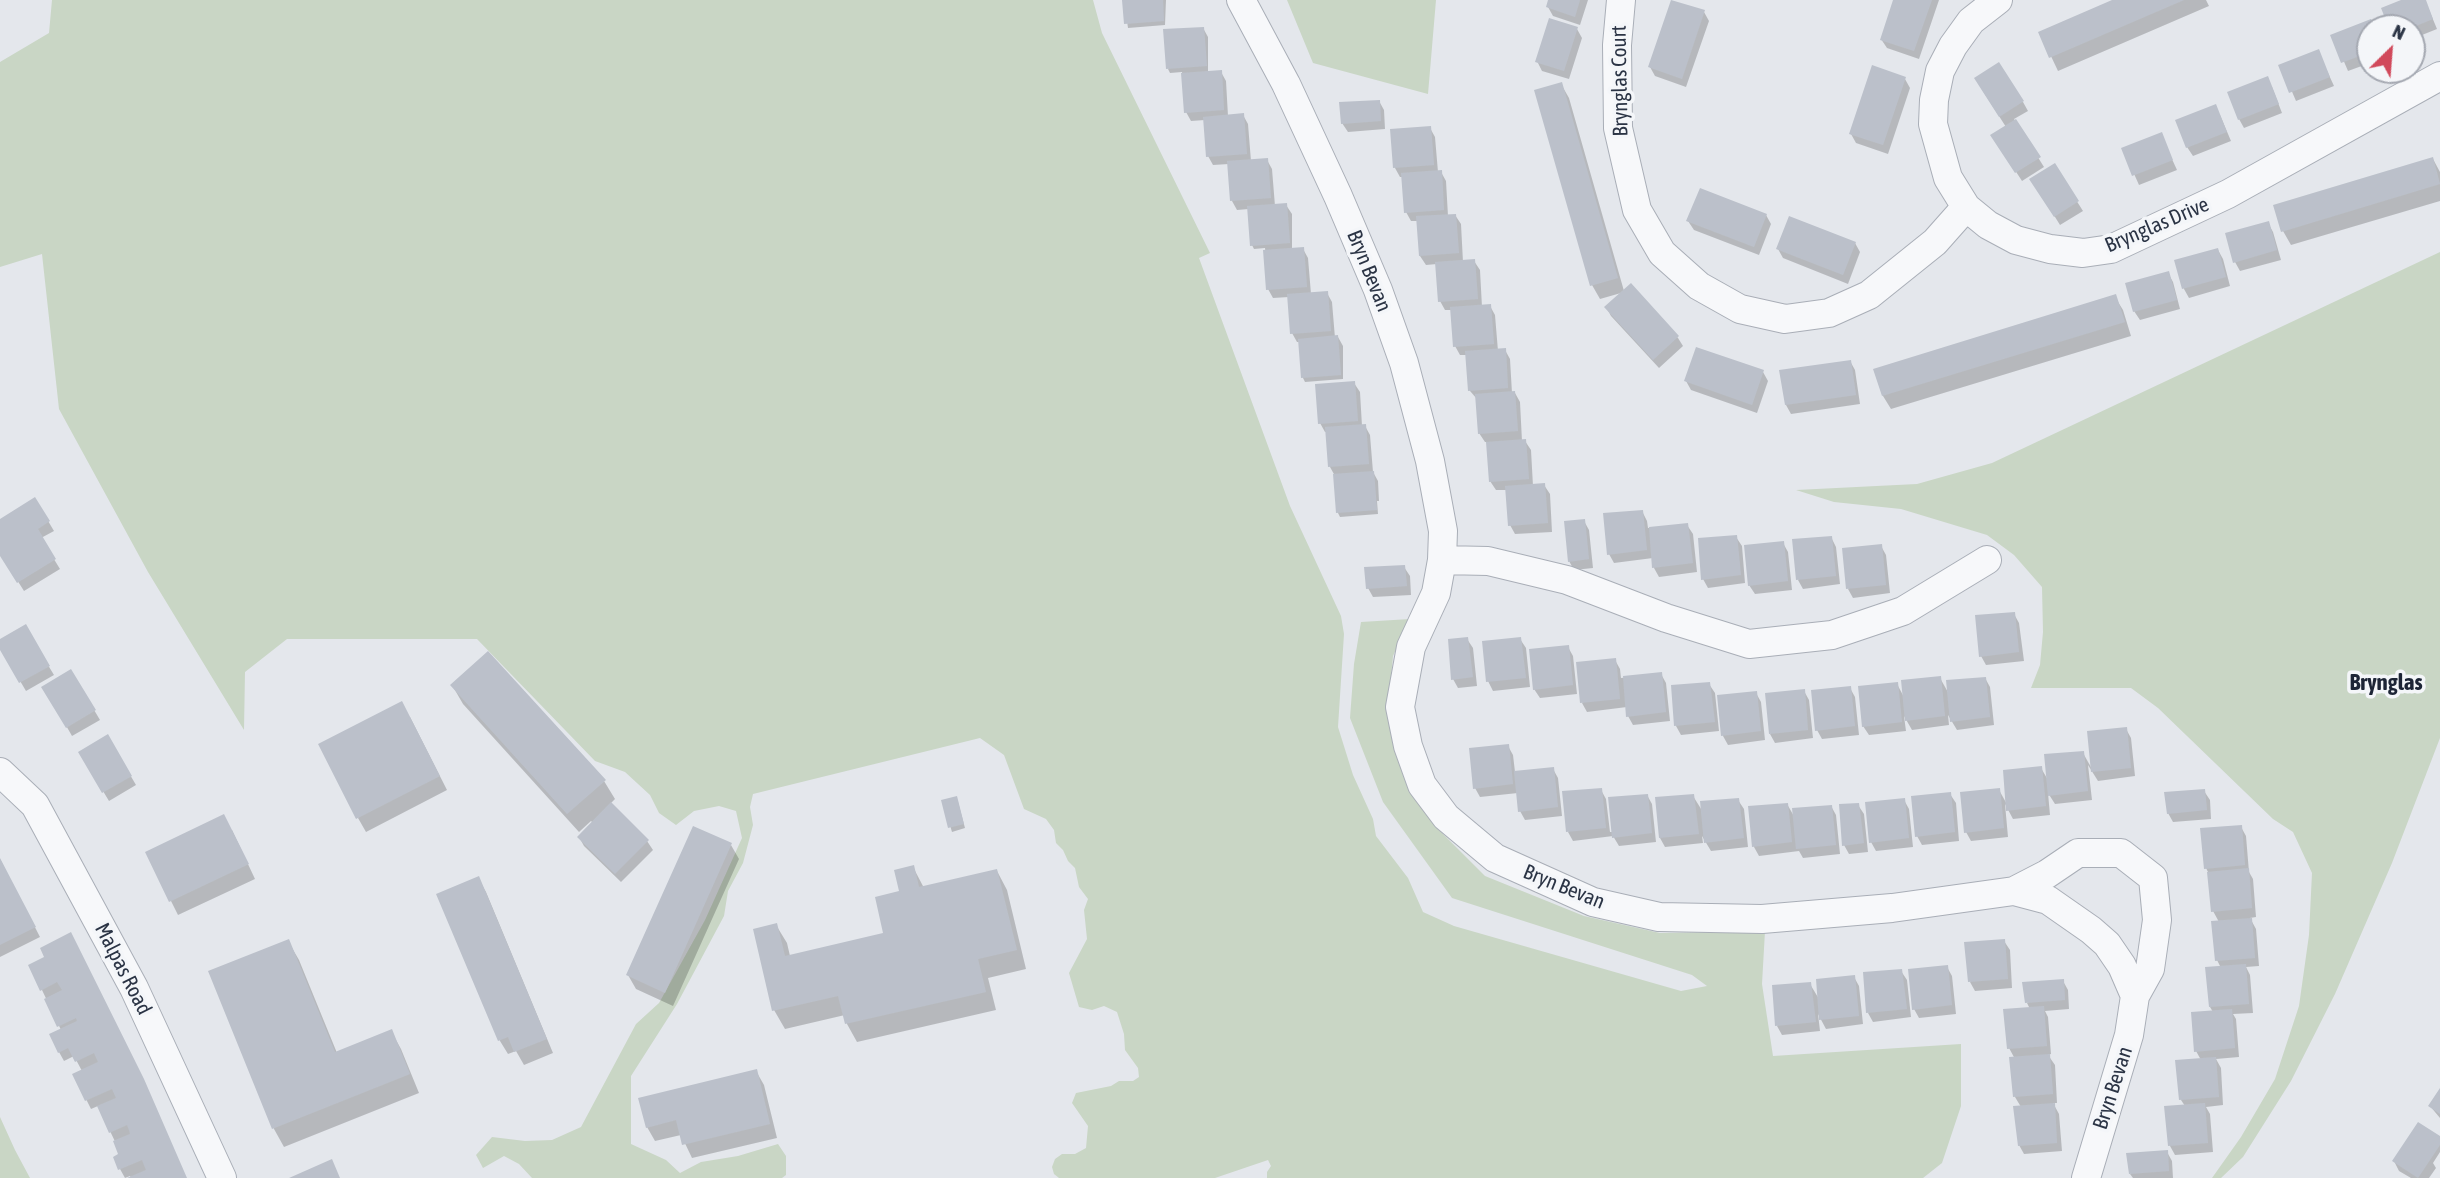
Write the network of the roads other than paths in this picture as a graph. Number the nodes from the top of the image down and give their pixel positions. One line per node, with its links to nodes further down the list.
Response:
1 (1241, 0): 6 (street, Bryn Bevan)
2 (1620, 0): 5 (street, Brynglas Court)
3 (1998, 0): 5 (street, Brynglas Drive)
4 (2440, 76): 5 (street, Brynglas Drive)
5 (1966, 207)
6 (1442, 560): 7 (street); 9 (street, Bryn Bevan)
7 (1987, 560)
8 (1, 770): 11 (street, Malpas Road)
9 (2014, 891): 10 (street, Bryn Bevan); 10 (street, Bryn Bevan)
10 (2135, 996): 12 (street, Bryn Bevan)
11 (222, 1178)
12 (2086, 1178)

